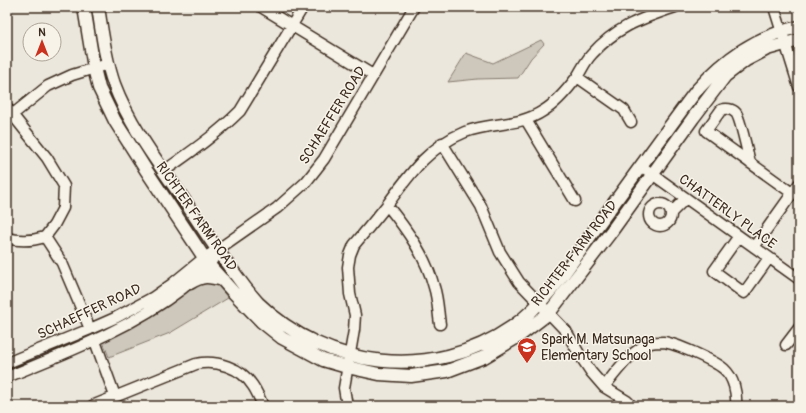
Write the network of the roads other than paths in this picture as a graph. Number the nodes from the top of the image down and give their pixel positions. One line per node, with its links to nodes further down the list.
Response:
1 (84, 7): 14 (main road, RICHTER FARM ROAD)
2 (98, 7): 13 (main road, RICHTER FARM ROAD)
3 (261, 7): 8 (street)
4 (303, 7): 8 (street)
5 (414, 7): 15 (street, SCHAEFFER ROAD)
6 (675, 7): 16 (street)
7 (774, 7): 10 (street)
8 (292, 25): 15 (street); 24 (street)
9 (799, 27): 10 (main road, RICHTER FARM ROAD)
10 (782, 30): 12 (street); 23 (main road, RICHTER FARM ROAD)
11 (799, 40): 12 (main road, RICHTER FARM ROAD)
12 (786, 43): 17 (street); 25 (main road, RICHTER FARM ROAD)
13 (108, 64): 14 (street); 24 (main road, RICHTER FARM ROAD)
14 (94, 68): 18 (street); 38 (main road, RICHTER FARM ROAD)
15 (373, 75): 36 (street, SCHAEFFER ROAD)
16 (577, 76): 19 (street); 20 (street)
17 (799, 87)
18 (10, 112): 33 (street)
19 (526, 120): 21 (street); 29 (street)
20 (631, 122)
21 (442, 143): 30 (street); 42 (street)
22 (750, 163): 22 (street); 27 (street)
23 (641, 166): 25 (street, CHATTERLY PLACE); 42 (main road, RICHTER FARM ROAD)
24 (164, 171): 36 (main road, RICHTER FARM ROAD)
25 (653, 174): 28 (street, CHATTERLY PLACE); 43 (main road, RICHTER FARM ROAD)
26 (799, 184): 27 (street)
27 (792, 193): 35 (street)
28 (686, 198): 31 (street); 32 (street, CHATTERLY PLACE)
29 (574, 201)
30 (387, 205): 44 (street); 49 (street)
31 (671, 213)
32 (739, 236): 35 (street, CHATTERLY PLACE); 37 (street)
33 (45, 237): 34 (street); 46 (street)
34 (7, 238)
35 (754, 247): 37 (street, CHATTERLY PLACE)
36 (217, 250): 38 (street, SCHAEFFER ROAD); 49 (main road, RICHTER FARM ROAD)
37 (769, 258): 39 (street, CHATTERLY PLACE)
38 (206, 261): 40 (main road, RICHTER FARM ROAD); 41 (street, SCHAEFFER ROAD); 46 (street, SCHAEFFER ROAD)
39 (799, 279)
40 (223, 280): 41 (main road); 51 (main road, RICHTER FARM ROAD)
41 (190, 283): 47 (street, SCHAEFFER ROAD)
42 (540, 303): 43 (street); 49 (main road, RICHTER FARM ROAD)
43 (549, 313): 51 (main road, RICHTER FARM ROAD); 53 (street)
44 (440, 324)
45 (799, 328): 48 (street)
46 (90, 329): 50 (street, SCHAEFFER ROAD)
47 (95, 341): 52 (street, SCHAEFFER ROAD); 54 (street)
48 (786, 345)
49 (349, 355): 51 (street)
50 (7, 363)
51 (347, 367): 57 (street)
52 (7, 377)
53 (604, 387): 58 (street); 59 (street)
54 (115, 396): 55 (street); 56 (street)
55 (92, 406)
56 (262, 406)
57 (347, 406)
58 (632, 406)
59 (736, 406)

